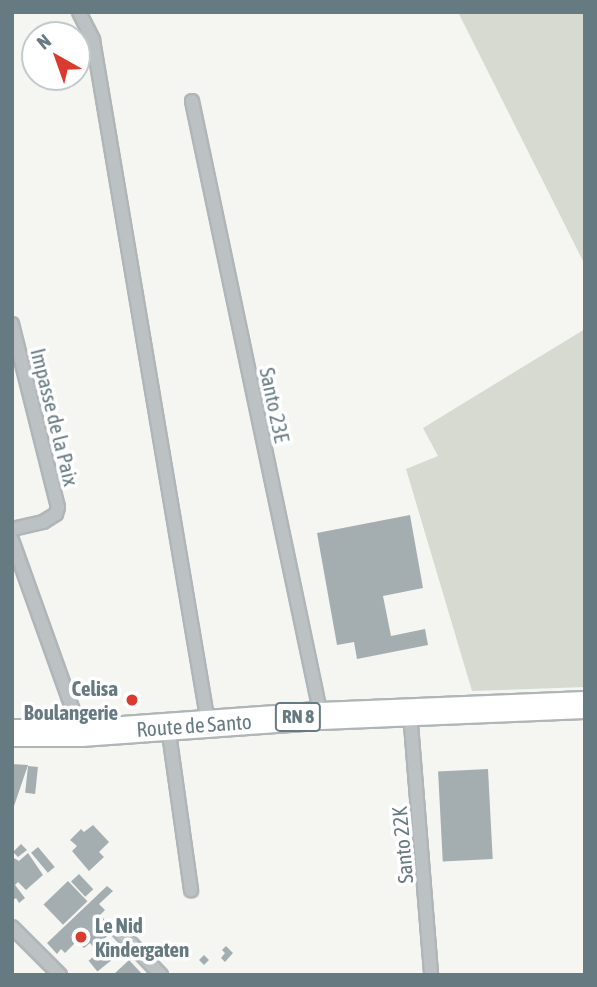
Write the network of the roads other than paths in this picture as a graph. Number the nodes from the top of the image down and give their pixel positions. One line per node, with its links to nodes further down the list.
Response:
1 (79, 12): 9 (street)
2 (192, 102): 8 (street, Santo 23E)
3 (12, 324): 4 (street, Impasse de la Paix)
4 (12, 529)
5 (12, 540): 12 (street)
6 (585, 705): 7 (main road, Route de Santo / RN 8)
7 (410, 712): 8 (main road, Route de Santo / RN 8); 18 (street, Santo 22K)
8 (321, 716): 9 (main road, Route de Santo / RN 8)
9 (208, 723): 10 (main road, Route de Santo / RN 8)
10 (168, 726): 12 (main road, Route de Santo / RN 8); 13 (street)
11 (12, 733): 12 (main road, Route de Santo / RN 8)
12 (81, 733)
13 (191, 890)
14 (12, 926): 16 (street)
15 (119, 931): 17 (street)
16 (60, 975)
17 (161, 975)
18 (431, 975)

